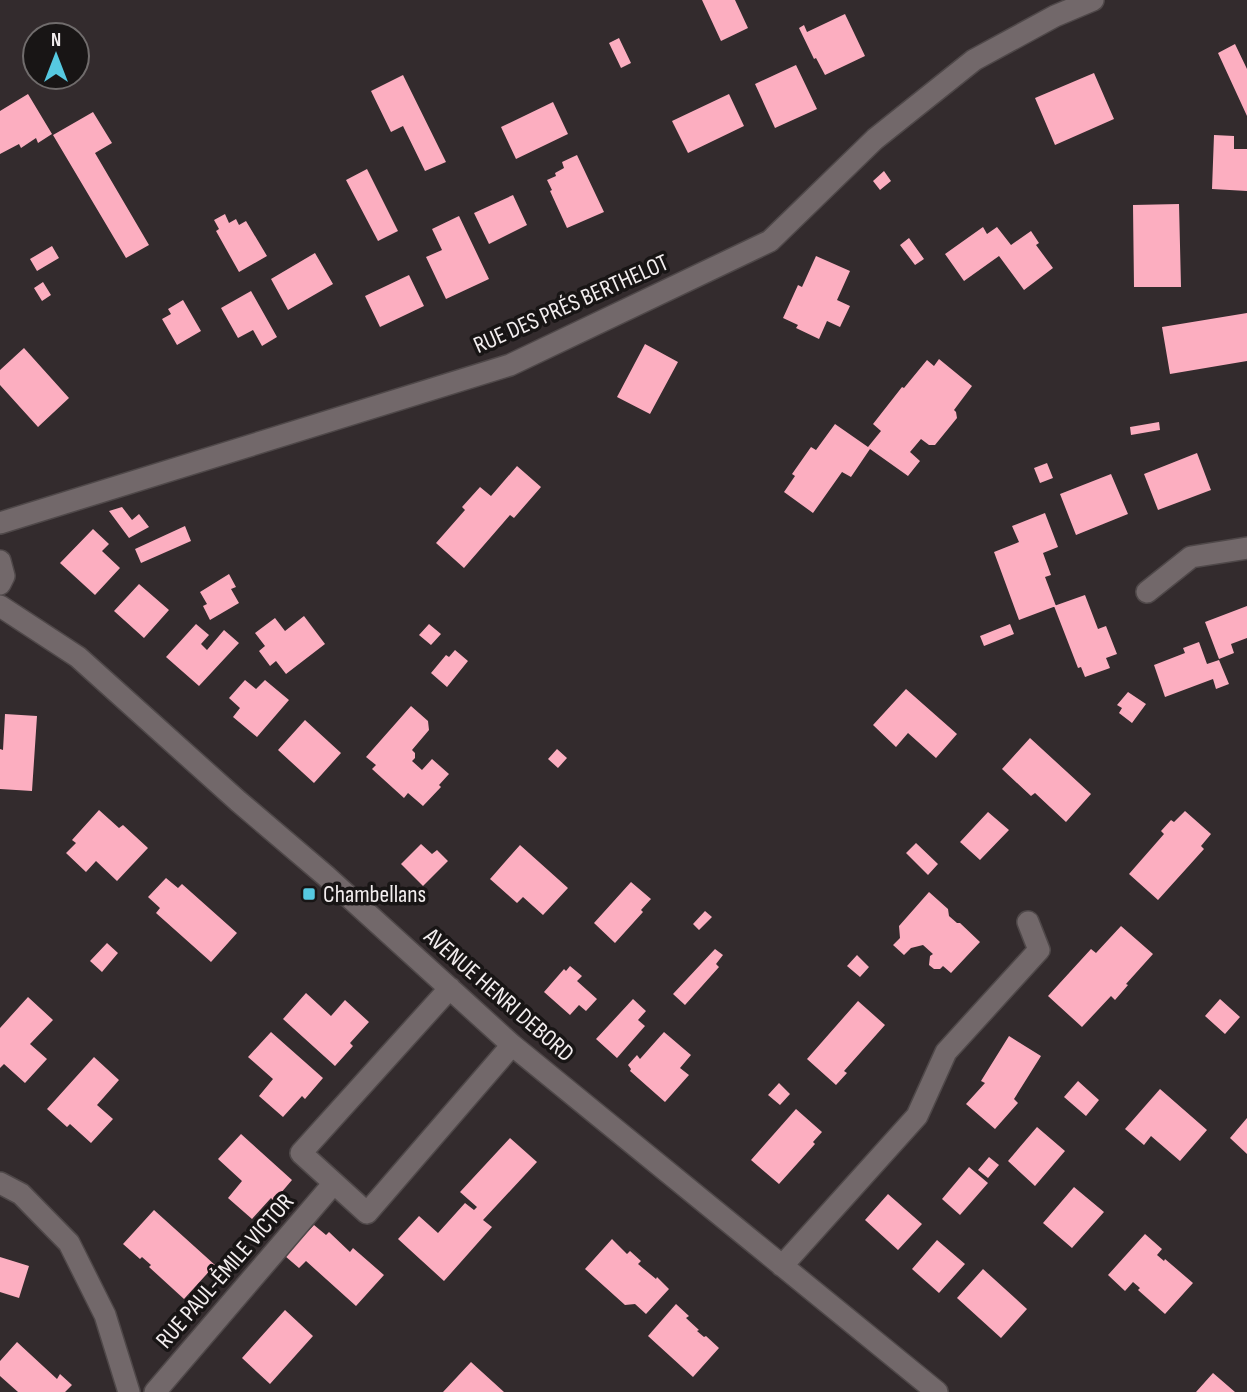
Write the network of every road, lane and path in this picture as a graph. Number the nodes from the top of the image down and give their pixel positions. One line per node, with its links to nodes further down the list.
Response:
1 (1093, 0): 2 (street, RUE DES PRÉS BERTHELOT)
2 (0, 523)
3 (1247, 548): 6 (street)
4 (0, 561): 5 (street)
5 (0, 584)
6 (1147, 592)
7 (0, 606): 9 (street, AVENUE HENRI DEBORD)
8 (1028, 922): 13 (street)
9 (450, 988): 10 (street, AVENUE HENRI DEBORD); 12 (street)
10 (512, 1045): 12 (street); 13 (street, AVENUE HENRI DEBORD)
11 (0, 1183): 14 (street)
12 (334, 1184): 15 (street, RUE PAUL-ÉMILE VICTOR)
13 (782, 1266): 16 (street, AVENUE HENRI DEBORD)
14 (129, 1392)
15 (155, 1392)
16 (937, 1392)

